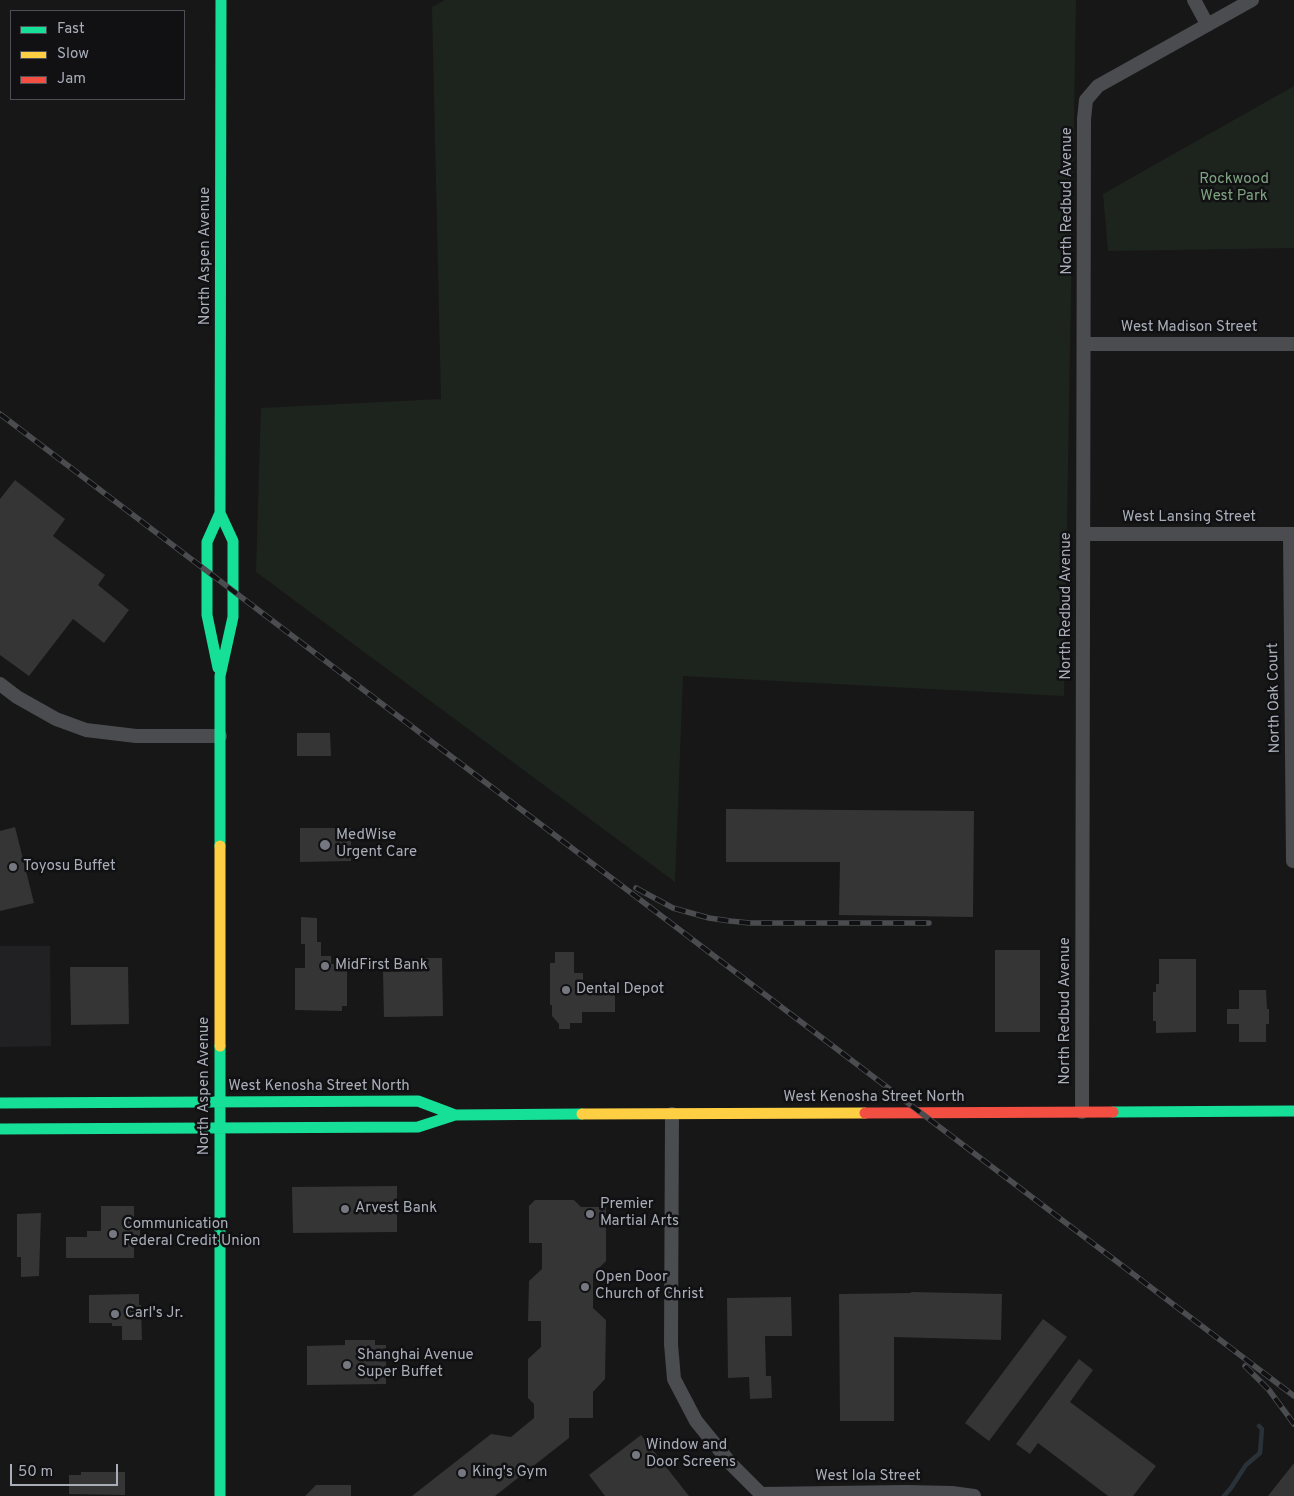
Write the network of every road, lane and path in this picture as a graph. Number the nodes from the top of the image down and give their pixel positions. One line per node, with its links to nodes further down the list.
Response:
1 (221, 0): 7 (main road, North Aspen Avenue)
2 (1194, 0): 4 (street)
3 (1252, 0): 4 (street)
4 (1207, 24): 5 (street, North Redbud Avenue)
5 (1084, 344): 6 (street, West Madison Street); 8 (street, North Redbud Avenue)
6 (1294, 344)
7 (220, 512): 10 (main road, North Aspen Avenue); 10 (main road, North Aspen Avenue)
8 (1083, 534): 9 (street, West Lansing Street); 17 (street, North Redbud Avenue)
9 (1292, 534): 13 (street, North Oak Court)
10 (220, 676): 12 (main road, North Aspen Avenue)
11 (0, 684): 12 (street)
12 (220, 736): 15 (main road, North Aspen Avenue)
13 (1293, 861)
14 (0, 1102): 15 (main road, West Kenosha Street North)
15 (220, 1102): 19 (main road, West Kenosha Street North); 20 (main road, North Aspen Avenue)
16 (1294, 1111): 17 (main road, West Kenosha Street North)
17 (1082, 1112): 18 (main road, West Kenosha Street North)
18 (672, 1114): 19 (main road, West Kenosha Street North); 23 (street)
19 (455, 1115): 20 (main road, West Kenosha Street North)
20 (220, 1128): 21 (main road, West Kenosha Street North); 24 (main road, North Aspen Avenue)
21 (0, 1129)
22 (906, 1494): 23 (street, West Iola Street); 25 (street, West Iola Street)
23 (760, 1495)
24 (220, 1496)
25 (974, 1496)

